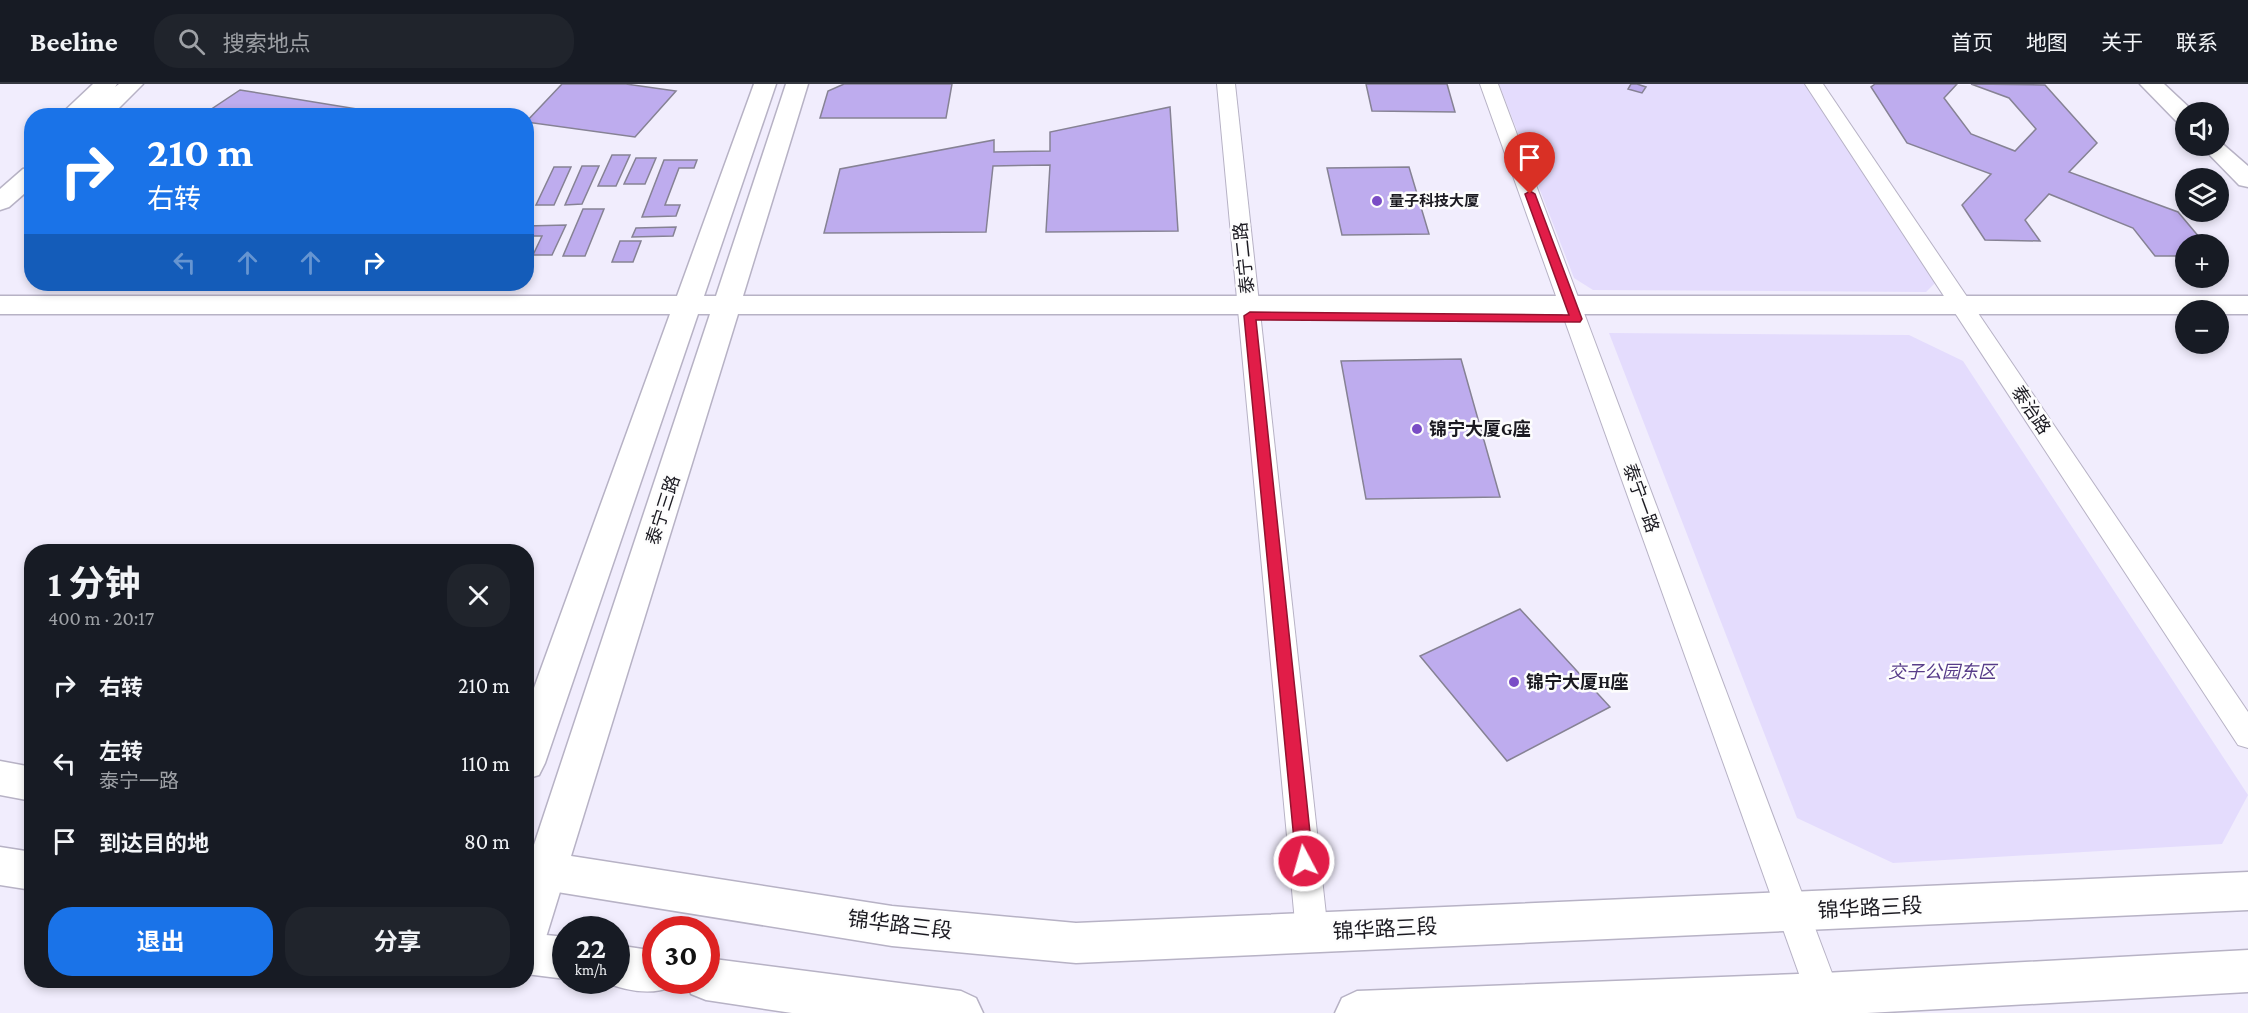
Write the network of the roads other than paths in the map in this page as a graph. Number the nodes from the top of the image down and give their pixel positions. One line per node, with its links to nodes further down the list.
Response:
1 (106, 84): 12 (street)
2 (132, 84): 13 (street)
3 (765, 84): 27 (street)
4 (797, 84): 28 (street, 泰宁三路)
5 (1226, 84): 24 (street, 泰宁二路)
6 (1490, 84): 26 (street, 泰宁一路)
7 (1814, 84): 25 (street, 泰治路)
8 (2151, 84): 11 (street)
9 (2170, 84): 10 (street)
10 (2189, 102)
11 (2175, 107)
12 (79, 108)
13 (106, 108)
14 (2229, 140): 17 (street)
15 (2223, 156): 19 (street)
16 (24, 157): 18 (street)
17 (2248, 158)
18 (0, 178)
19 (2248, 180)
20 (24, 181): 21 (street)
21 (0, 202)
22 (0, 305): 27 (street)
23 (2248, 305): 25 (street)
24 (1249, 310): 26 (street); 28 (street); 43 (street, 泰宁二路)
25 (1964, 310): 26 (street); 29 (street); 33 (street, 泰治路)
26 (1573, 312): 42 (street, 泰宁一路)
27 (685, 313): 28 (street); 32 (street); 34 (street)
28 (725, 313): 39 (street, 泰宁三路)
29 (2175, 317)
30 (2229, 317): 31 (street)
31 (2248, 317)
32 (0, 318)
33 (2248, 736)
34 (534, 740)
35 (0, 778): 36 (street)
36 (24, 782)
37 (0, 866): 38 (street)
38 (24, 870)
39 (537, 870): 40 (street, 泰宁三路); 43 (street, 锦华路三段)
40 (534, 887)
41 (2248, 891): 42 (street, 锦华路三段)
42 (1793, 911): 43 (street, 锦华路三段); 48 (street, 泰宁一路)
43 (1311, 933)
44 (534, 953): 45 (street)
45 (552, 956)
46 (2248, 971): 48 (street)
47 (720, 981): 49 (street)
48 (1827, 1003): 50 (street)
49 (961, 1013)
50 (1357, 1013)

